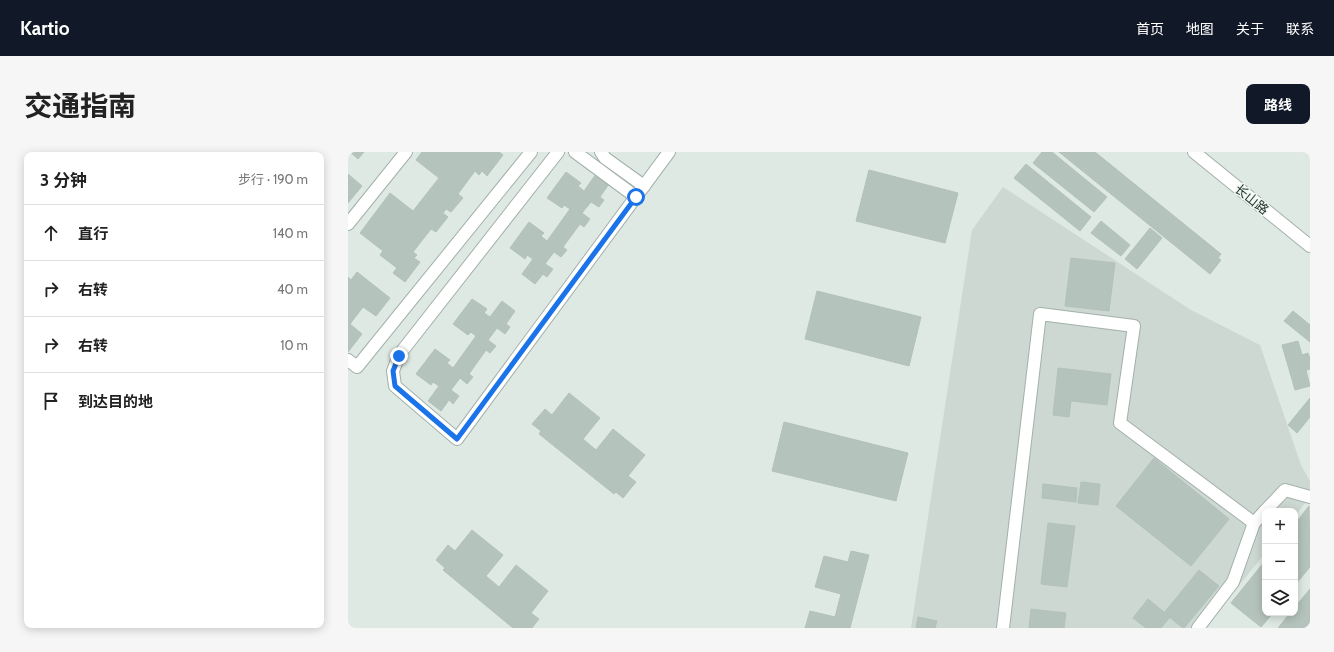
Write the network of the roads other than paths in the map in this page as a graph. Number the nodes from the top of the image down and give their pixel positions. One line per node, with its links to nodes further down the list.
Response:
1 (406, 152): 10 (street)
2 (531, 152): 12 (street)
3 (558, 152): 9 (street)
4 (575, 152): 9 (street)
5 (601, 152): 8 (street)
6 (669, 152): 8 (street)
7 (1194, 152): 11 (street, 长山路)
8 (644, 186): 9 (street)
9 (636, 197)
10 (348, 224)
11 (1310, 246)
12 (348, 360)
13 (1310, 497): 14 (street)
14 (1268, 508)
15 (1262, 514): 16 (street)
16 (1254, 523): 17 (street); 18 (street)
17 (1003, 628)
18 (1198, 628)

